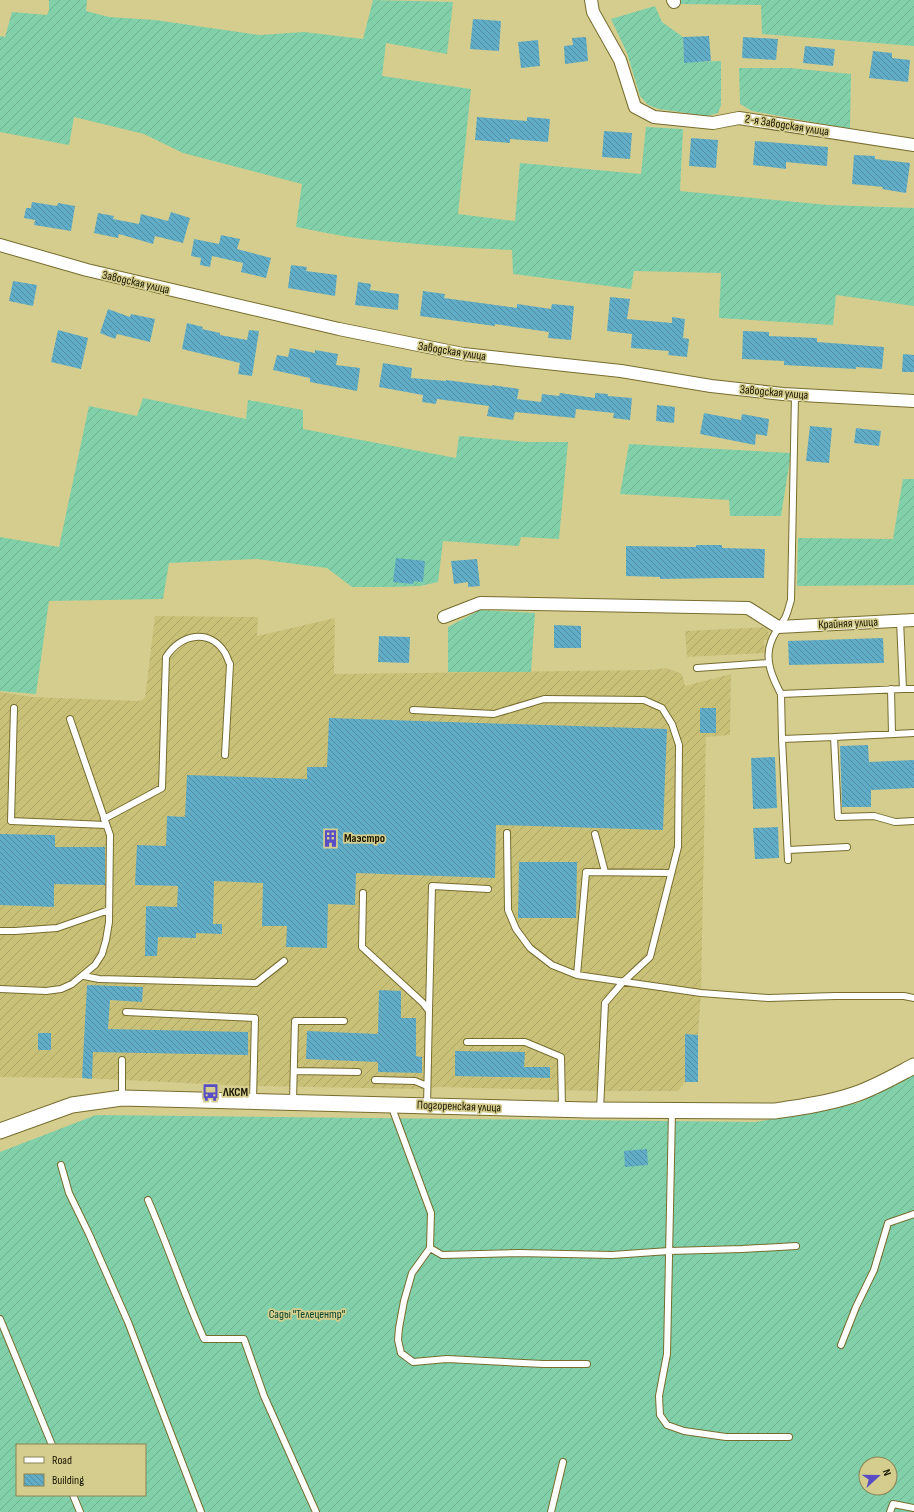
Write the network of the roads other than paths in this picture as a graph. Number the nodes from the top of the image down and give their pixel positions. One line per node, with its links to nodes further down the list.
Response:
1 (591, 0): 2 (street, 2-я Заводская улица)
2 (914, 145)
3 (0, 245): 4 (street, Заводская улица)
4 (795, 395): 5 (street, Заводская улица); 9 (lane)
5 (914, 401)
6 (444, 617): 9 (street)
7 (900, 620): 8 (street, Крайняя улица); 9 (street, Крайняя улица); 13 (lane)
8 (914, 620)
9 (780, 627): 10 (lane)
10 (769, 663): 11 (lane); 15 (lane)
11 (697, 668)
12 (891, 689): 13 (lane); 15 (lane); 20 (lane)
13 (903, 689): 14 (lane)
14 (914, 689)
15 (781, 694): 22 (lane)
16 (14, 708): 25 (lane)
17 (413, 710): 32 (lane)
18 (70, 719): 25 (lane)
19 (914, 733): 20 (lane)
20 (892, 734): 21 (lane)
21 (834, 736): 22 (lane); 24 (lane)
22 (782, 739): 29 (lane)
23 (225, 755): 25 (lane)
24 (914, 821)
25 (105, 822): 35 (lane)
26 (507, 833): 38 (lane)
27 (595, 834): 31 (lane)
28 (847, 847): 29 (lane)
29 (788, 850): 30 (lane)
30 (788, 860)
31 (605, 872): 32 (lane); 38 (lane)
32 (671, 873): 40 (lane)
33 (488, 889): 43 (lane)
34 (363, 893): 43 (lane)
35 (109, 910): 36 (lane); 39 (lane)
36 (0, 931)
37 (284, 961): 39 (lane)
38 (577, 975): 40 (lane)
39 (84, 976): 41 (lane)
40 (623, 982): 42 (lane); 59 (lane)
41 (0, 989)
42 (914, 998)
43 (429, 1011): 52 (lane)
44 (126, 1012): 54 (lane)
45 (344, 1020): 49 (lane)
46 (467, 1042): 58 (lane)
47 (122, 1060): 53 (lane)
48 (914, 1066): 60 (street, Подгоренская улица)
49 (294, 1071): 50 (lane); 55 (lane)
50 (358, 1072)
51 (375, 1080): 52 (lane)
52 (427, 1086): 57 (lane)
53 (122, 1098): 54 (street, Подгоренская улица); 61 (street, Подгоренская улица)
54 (254, 1100): 55 (street, Подгоренская улица)
55 (293, 1102): 56 (street, Подгоренская улица)
56 (391, 1104): 57 (street, Подгоренская улица); 66 (lane)
57 (427, 1106): 58 (street, Подгоренская улица)
58 (562, 1109): 59 (street, Подгоренская улица)
59 (600, 1110): 60 (street, Подгоренская улица)
60 (672, 1111): 67 (lane)
61 (1, 1130)
62 (61, 1165): 77 (lane)
63 (148, 1200): 78 (lane)
64 (914, 1214): 69 (lane)
65 (796, 1246): 67 (lane)
66 (430, 1248): 67 (lane); 70 (lane)
67 (669, 1251): 71 (lane)
68 (0, 1319): 72 (lane)
69 (841, 1345)
70 (587, 1364)
71 (789, 1437)
72 (52, 1444)
73 (563, 1462): 79 (lane)
74 (73, 1496): 76 (lane)
75 (914, 1508): 80 (lane)
76 (80, 1512)
77 (201, 1512)
78 (316, 1512)
79 (551, 1512)
80 (890, 1512)

